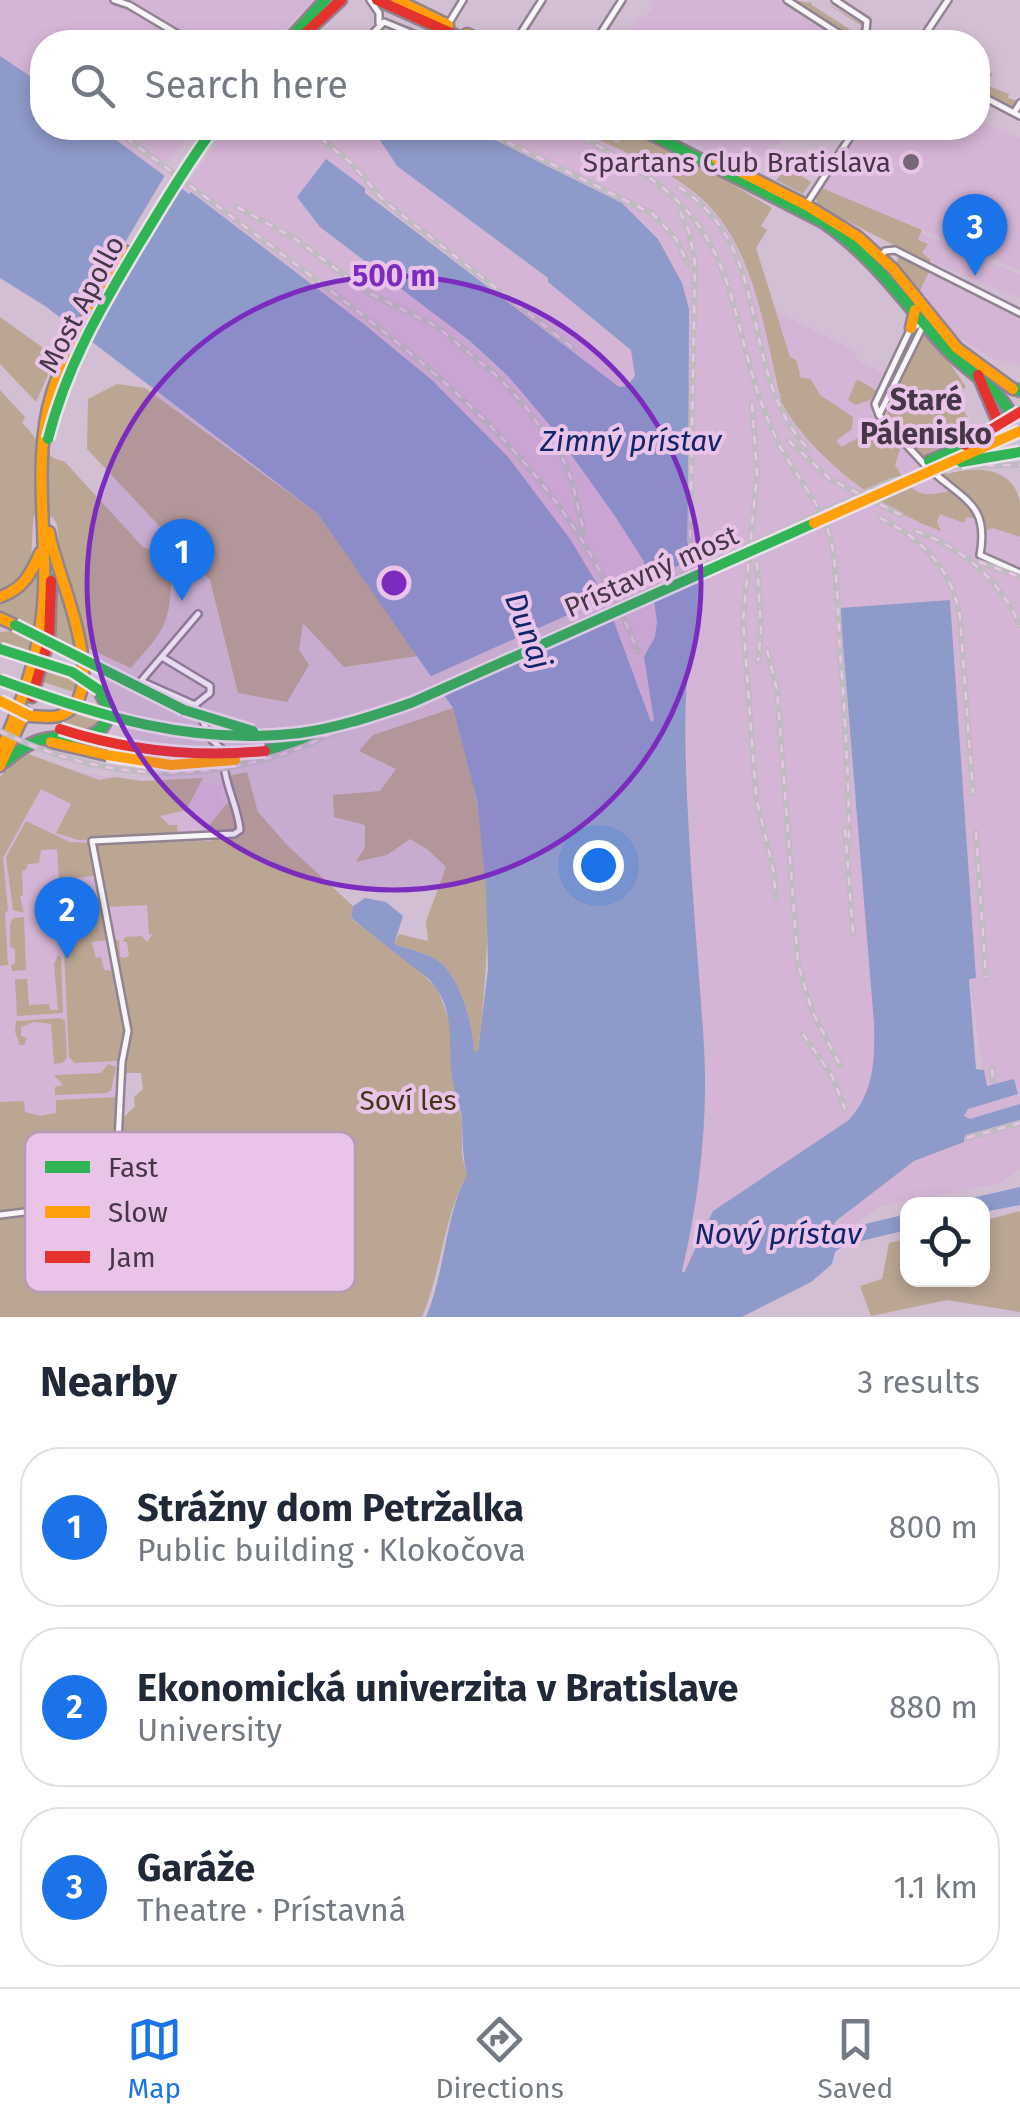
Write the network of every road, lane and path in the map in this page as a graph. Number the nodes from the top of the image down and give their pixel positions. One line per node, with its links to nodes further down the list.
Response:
1 (114, 0): 12 (street)
2 (326, 0): 13 (main road)
3 (341, 0): 13 (main road)
4 (373, 0): 15 (street); 21 (main road)
5 (397, 0): 14 (main road)
6 (463, 0): 14 (street)
7 (542, 0): 23 (street)
8 (622, 0): 24 (street)
9 (787, 0): 25 (street)
10 (835, 0): 26 (street)
11 (948, 0): 27 (street)
12 (133, 2): 16 (street)
13 (319, 13): 17 (main road); 18 (main road)
14 (448, 25): 22 (main road)
15 (378, 26): 19 (street); 20 (street)
16 (167, 30)
17 (298, 30)
18 (307, 30)
19 (374, 30)
20 (407, 30)
21 (443, 30)
22 (458, 30)
23 (522, 30)
24 (603, 30)
25 (834, 30)
26 (866, 30)
27 (928, 30)
28 (990, 100): 30 (street)
29 (1020, 103): 30 (street)
30 (1017, 114)
31 (202, 140): 52 (main road, Most Apollo, bridge)
32 (664, 140): 35 (main road)
33 (675, 140): 35 (main road)
34 (848, 140): 35 (street)
35 (804, 208): 37 (main road)
36 (902, 254): 37 (street); 38 (street); 40 (street)
37 (878, 259): 38 (main road); 39 (main road)
38 (892, 269): 41 (main road)
39 (915, 308): 41 (main road); 42 (main road)
40 (1020, 312)
41 (928, 319): 42 (street); 43 (main road); 45 (main road)
42 (914, 332): 43 (main road); 54 (street)
43 (935, 335): 44 (main road)
44 (978, 376): 46 (main road); 47 (main road)
45 (1017, 392)
46 (1015, 413): 49 (main road, bridge)
47 (997, 420)
48 (1020, 424): 49 (main road, bridge)
49 (965, 445): 68 (main road, Prístavný most, bridge)
50 (1018, 445): 51 (main road, bridge); 51 (main road, bridge)
51 (934, 468): 67 (main road, Prístavný most, bridge)
52 (46, 524): 53 (main road); 66 (main road); 74 (main road)
53 (43, 547): 55 (main road); 72 (main road)
54 (1020, 573)
55 (0, 596)
56 (198, 614): 61 (street)
57 (0, 618): 58 (main road)
58 (15, 625): 59 (main road); 65 (main road, bridge)
59 (0, 628)
60 (0, 648): 70 (main road, bridge)
61 (162, 657): 65 (street); 65 (street)
62 (0, 672): 68 (main road, bridge)
63 (0, 680): 67 (main road, bridge)
64 (0, 700): 66 (main road, bridge)
65 (190, 707): 68 (main road, bridge); 71 (street)
66 (30, 716): 73 (main road, bridge)
67 (324, 730): 73 (main road, bridge)
68 (253, 731)
69 (225, 739): 71 (street)
70 (35, 742): 73 (main road, bridge); 74 (main road)
71 (224, 751): 75 (street)
72 (0, 752)
73 (264, 752)
74 (0, 766)
75 (119, 1132)
76 (25, 1213): 77 (street)
77 (0, 1216)

